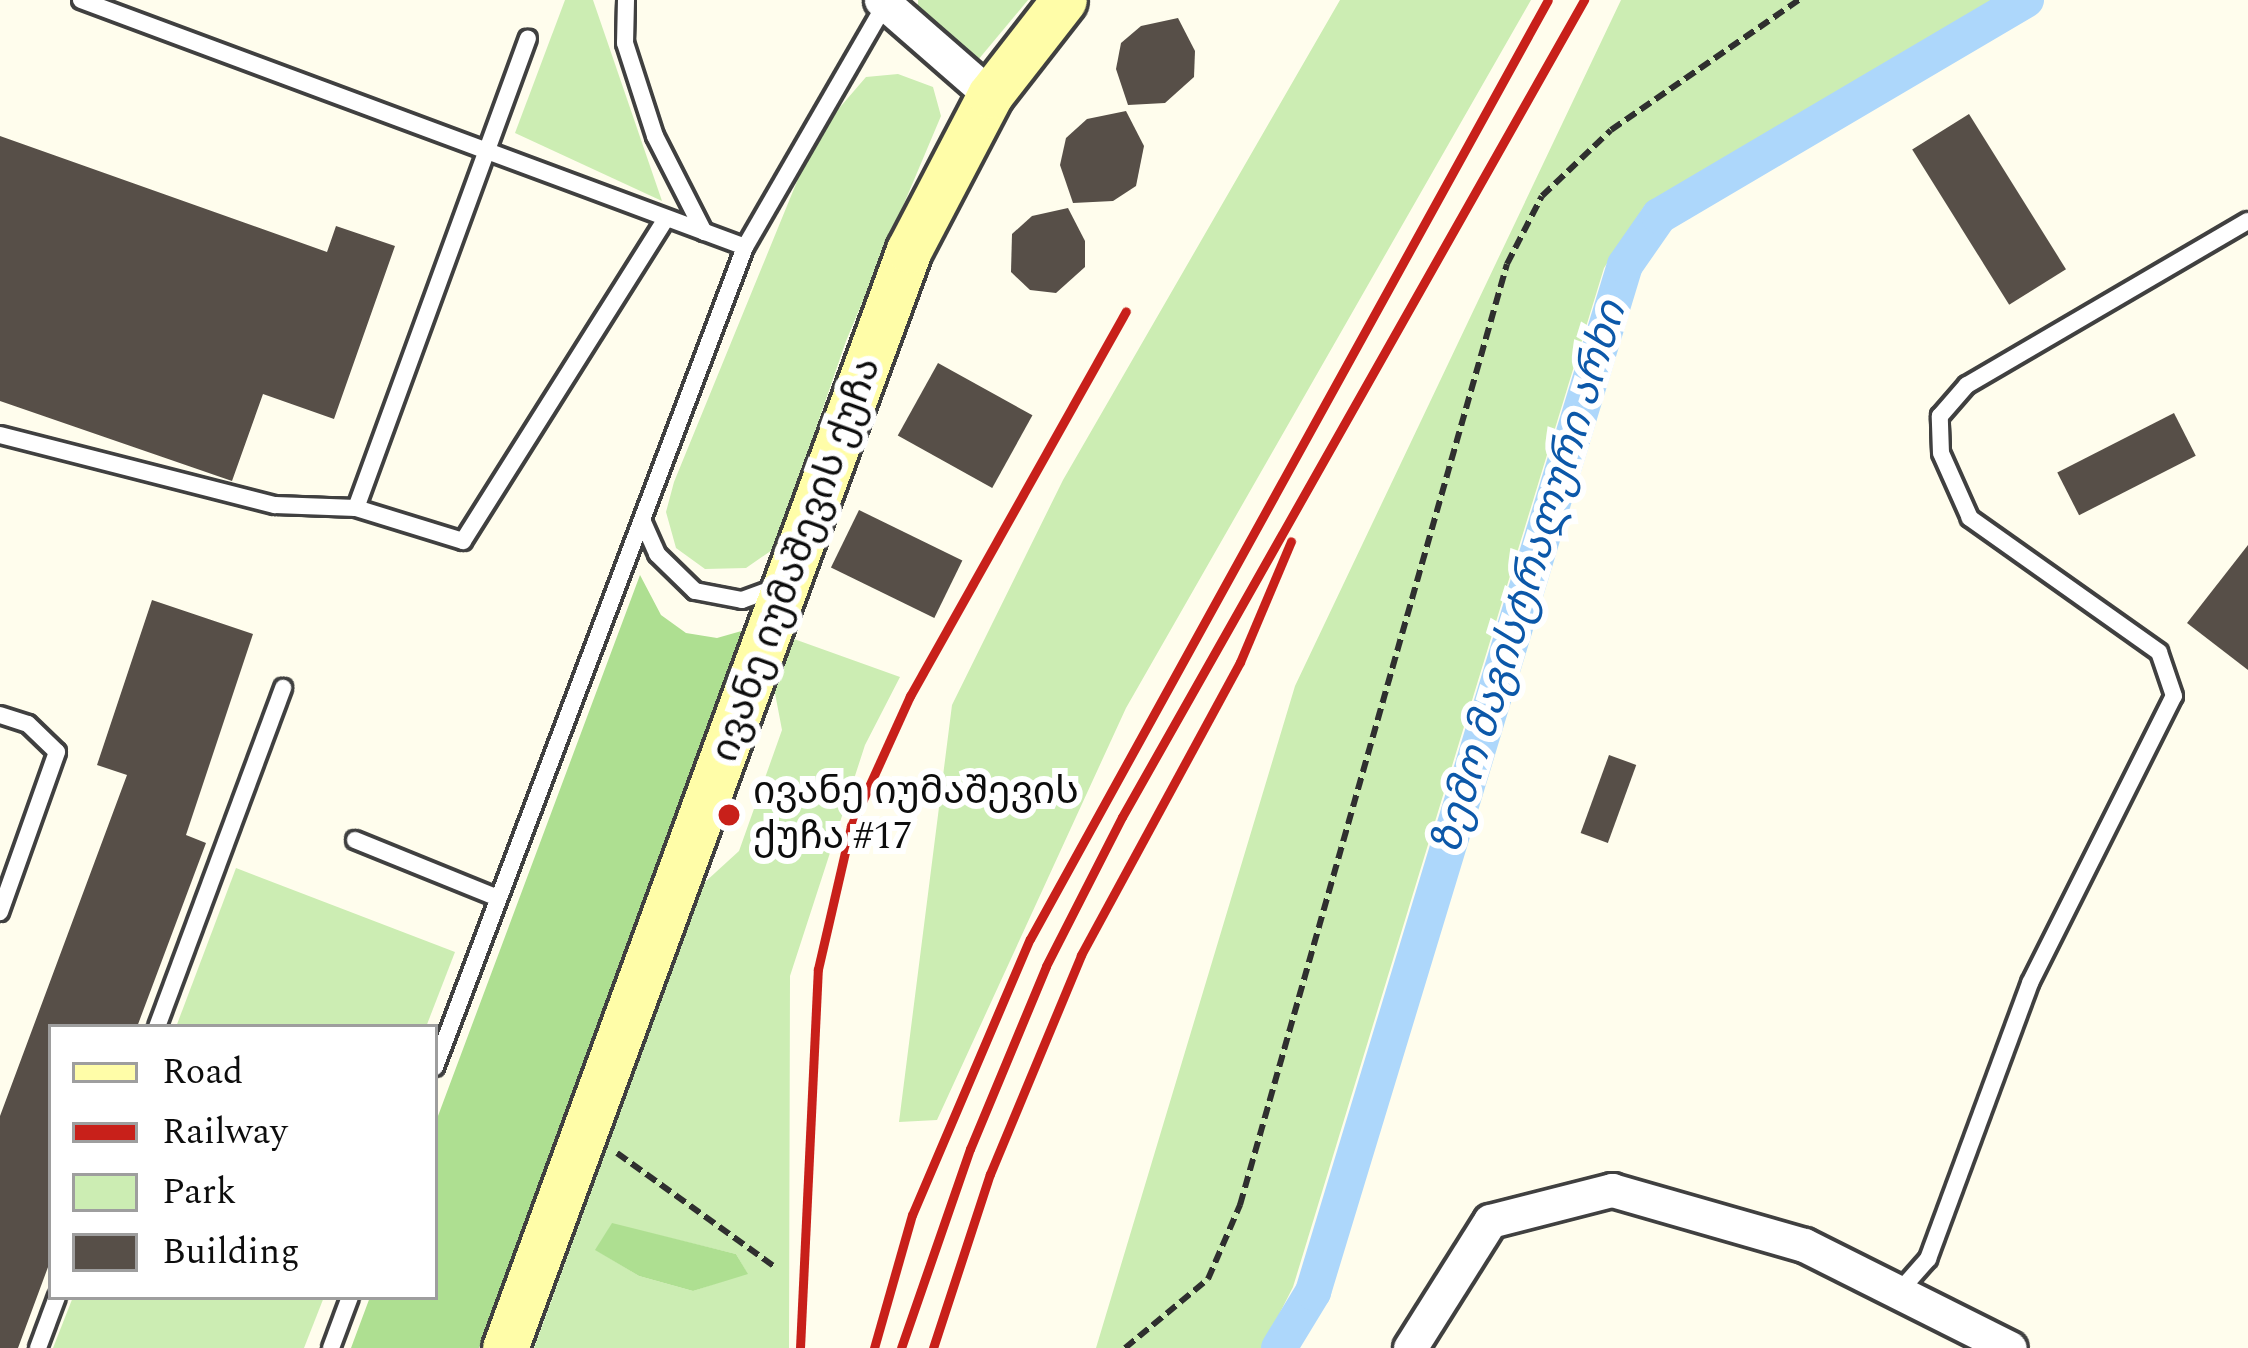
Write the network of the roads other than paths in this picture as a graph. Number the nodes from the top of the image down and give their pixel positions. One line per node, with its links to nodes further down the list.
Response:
1 (81, 0): 7 (lane)
2 (626, 0): 10 (lane)
3 (1064, 0): 6 (street, ივანე იუმაშევის ქუჩა)
4 (884, 2): 6 (street); 11 (lane)
5 (528, 38): 7 (lane)
6 (990, 95): 15 (street, ივანე იუმაშევის ქუჩა)
7 (488, 150): 8 (lane); 13 (lane)
8 (665, 220): 10 (lane); 13 (lane)
9 (2248, 220): 23 (lane)
10 (704, 232): 11 (lane)
11 (745, 247): 14 (lane)
12 (0, 435): 13 (lane)
13 (356, 508)
14 (644, 522): 15 (lane); 19 (lane)
15 (791, 579): 28 (street, ივანე იუმაშევის ქუჩა)
16 (283, 688): 21 (lane)
17 (0, 715): 20 (lane)
18 (355, 840): 19 (lane)
19 (498, 898): 22 (lane)
20 (0, 912)
21 (158, 1024)
22 (438, 1059)
23 (1897, 1295): 29 (street); 30 (street)
24 (56, 1300): 26 (lane)
25 (349, 1300): 27 (lane)
26 (38, 1348)
27 (331, 1348)
28 (505, 1348)
29 (1410, 1348)
30 (2010, 1348)

